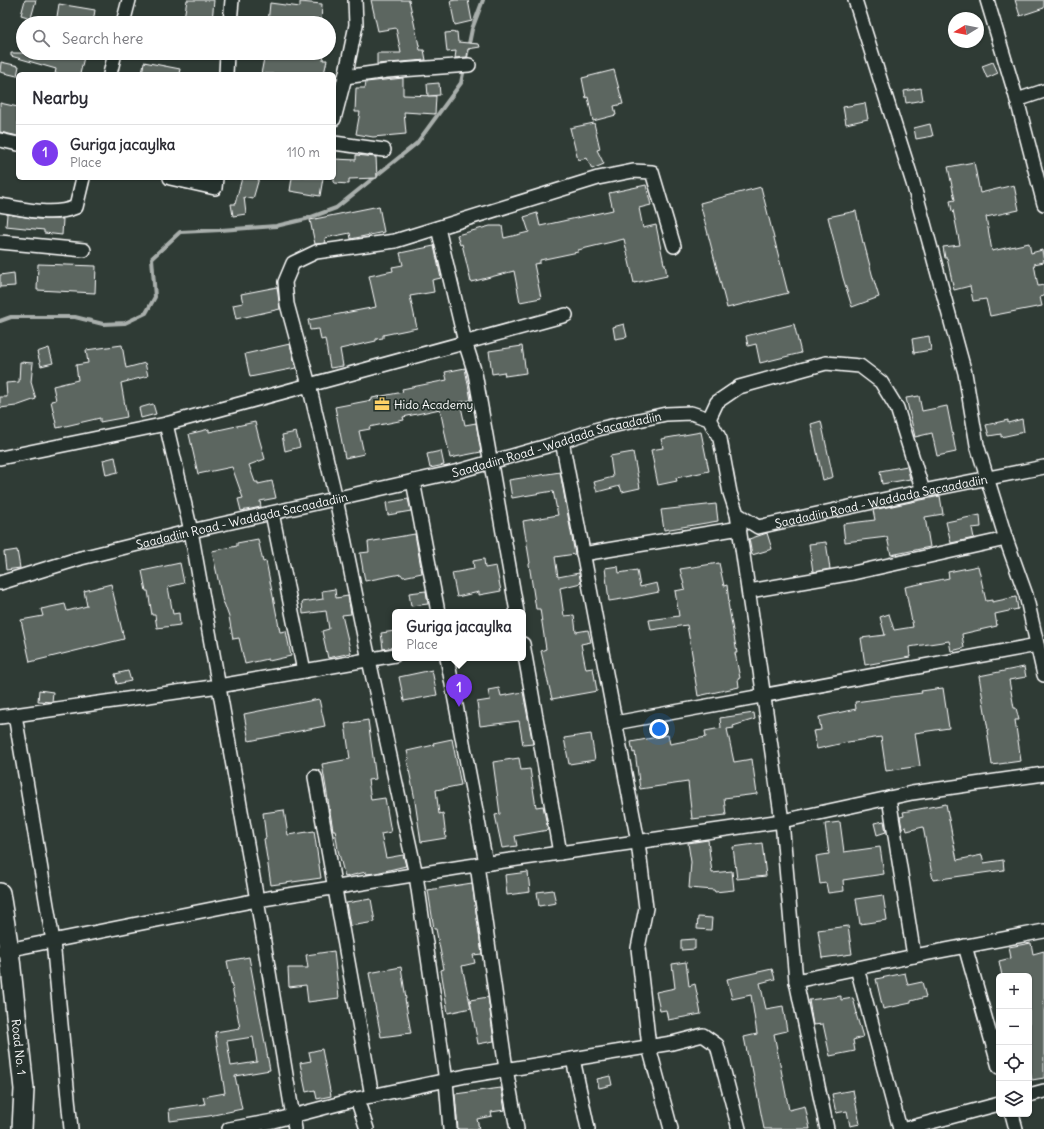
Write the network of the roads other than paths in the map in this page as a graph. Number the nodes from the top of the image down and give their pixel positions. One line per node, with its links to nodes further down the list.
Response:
1 (129, 0): 6 (street)
2 (232, 0): 7 (street)
3 (355, 0): 13 (street)
4 (855, 0): 39 (street)
5 (987, 0): 15 (street)
6 (125, 16)
7 (231, 16)
8 (113, 60): 11 (street)
9 (227, 60): 12 (street)
10 (469, 65): 13 (street)
11 (110, 72)
12 (226, 72)
13 (346, 77): 16 (street)
14 (1044, 91): 15 (street)
15 (1017, 100): 24 (street)
16 (336, 112)
17 (0, 140): 19 (street)
18 (336, 143): 20 (street)
19 (16, 144)
20 (384, 150)
21 (83, 180): 25 (street)
22 (179, 180): 23 (street)
23 (216, 180)
24 (1044, 204)
25 (0, 205)
26 (438, 228): 28 (street); 31 (street); 32 (street)
27 (0, 242): 29 (street)
28 (674, 246)
29 (84, 250)
30 (566, 315): 31 (street)
31 (465, 342): 32 (street); 37 (street)
32 (309, 385): 34 (street); 42 (street)
33 (709, 419): 35 (street, Saadadiin Road - Waddada Sacaadadiin); 41 (street); 44 (street)
34 (166, 424): 36 (street); 46 (street)
35 (562, 441): 37 (street, Saadadiin Road - Waddada Sacaadadiin); 48 (street)
36 (0, 458)
37 (490, 462): 40 (street, Saadadiin Road - Waddada Sacaadadiin); 52 (street)
38 (1044, 467): 39 (street, Saadadiin Road - Waddada Sacaadadiin)
39 (988, 478): 41 (street, Saadadiin Road - Waddada Sacaadadiin); 47 (street)
40 (413, 481): 42 (street, Saadadiin Road - Waddada Sacaadadiin); 51 (street)
41 (923, 491): 44 (street, Saadadiin Road - Waddada Sacaadadiin)
42 (336, 499): 43 (street, Saadadiin Road - Waddada Sacaadadiin); 55 (street)
43 (272, 513): 46 (street, Saadadiin Road - Waddada Sacaadadiin); 58 (street)
44 (738, 514): 45 (street)
45 (740, 528): 48 (street); 50 (street)
46 (191, 532): 49 (street, Saadadiin Road - Waddada Sacaadadiin); 60 (street)
47 (1006, 539): 50 (street); 53 (street)
48 (583, 554): 64 (street)
49 (0, 583)
50 (749, 591): 61 (street)
51 (437, 609)
52 (516, 609)
53 (1038, 644): 59 (street); 61 (street)
54 (392, 656): 55 (street)
55 (369, 660): 58 (street); 72 (street)
56 (448, 661): 71 (street)
57 (526, 661): 70 (street)
58 (304, 671): 60 (street)
59 (1044, 671)
60 (219, 686): 62 (street); 75 (street)
61 (764, 696): 64 (street); 68 (street)
62 (15, 715): 63 (street); 77 (street)
63 (0, 717)
64 (615, 723): 69 (street)
65 (1044, 774): 67 (street)
66 (315, 777): 73 (street)
67 (889, 798): 68 (street); 80 (street)
68 (782, 821): 69 (street); 82 (street)
69 (638, 842): 70 (street); 83 (street)
70 (560, 853): 71 (street)
71 (482, 864): 72 (street); 86 (street)
72 (416, 875): 73 (street); 87 (street)
73 (336, 888): 75 (street); 90 (street)
74 (0, 892): 79 (highway, Road No. 1)
75 (257, 900): 77 (street); 93 (street)
76 (1044, 931): 78 (street)
77 (53, 940): 79 (street); 96 (street)
78 (965, 946): 80 (street); 84 (street)
79 (5, 950): 95 (highway, Road No. 1)
80 (914, 956): 81 (street)
81 (857, 968): 82 (street); 106 (street)
82 (796, 981): 105 (street)
83 (649, 1047): 85 (street); 103 (street); 104 (street)
84 (996, 1056)
85 (573, 1059): 86 (street); 102 (street)
86 (506, 1069): 87 (street); 101 (street)
87 (446, 1081): 90 (street); 100 (street)
88 (1044, 1091): 89 (street)
89 (1032, 1094)
90 (372, 1096): 91 (street)
91 (357, 1099): 93 (street); 99 (street)
92 (996, 1105): 107 (street)
93 (294, 1116): 97 (street); 98 (street)
94 (1013, 1117): 108 (street)
95 (22, 1129)
96 (71, 1129)
97 (229, 1129)
98 (295, 1129)
99 (367, 1129)
100 (450, 1129)
101 (517, 1129)
102 (588, 1129)
103 (671, 1129)
104 (739, 1129)
105 (827, 1129)
106 (900, 1129)
107 (905, 1129)
108 (1016, 1129)

